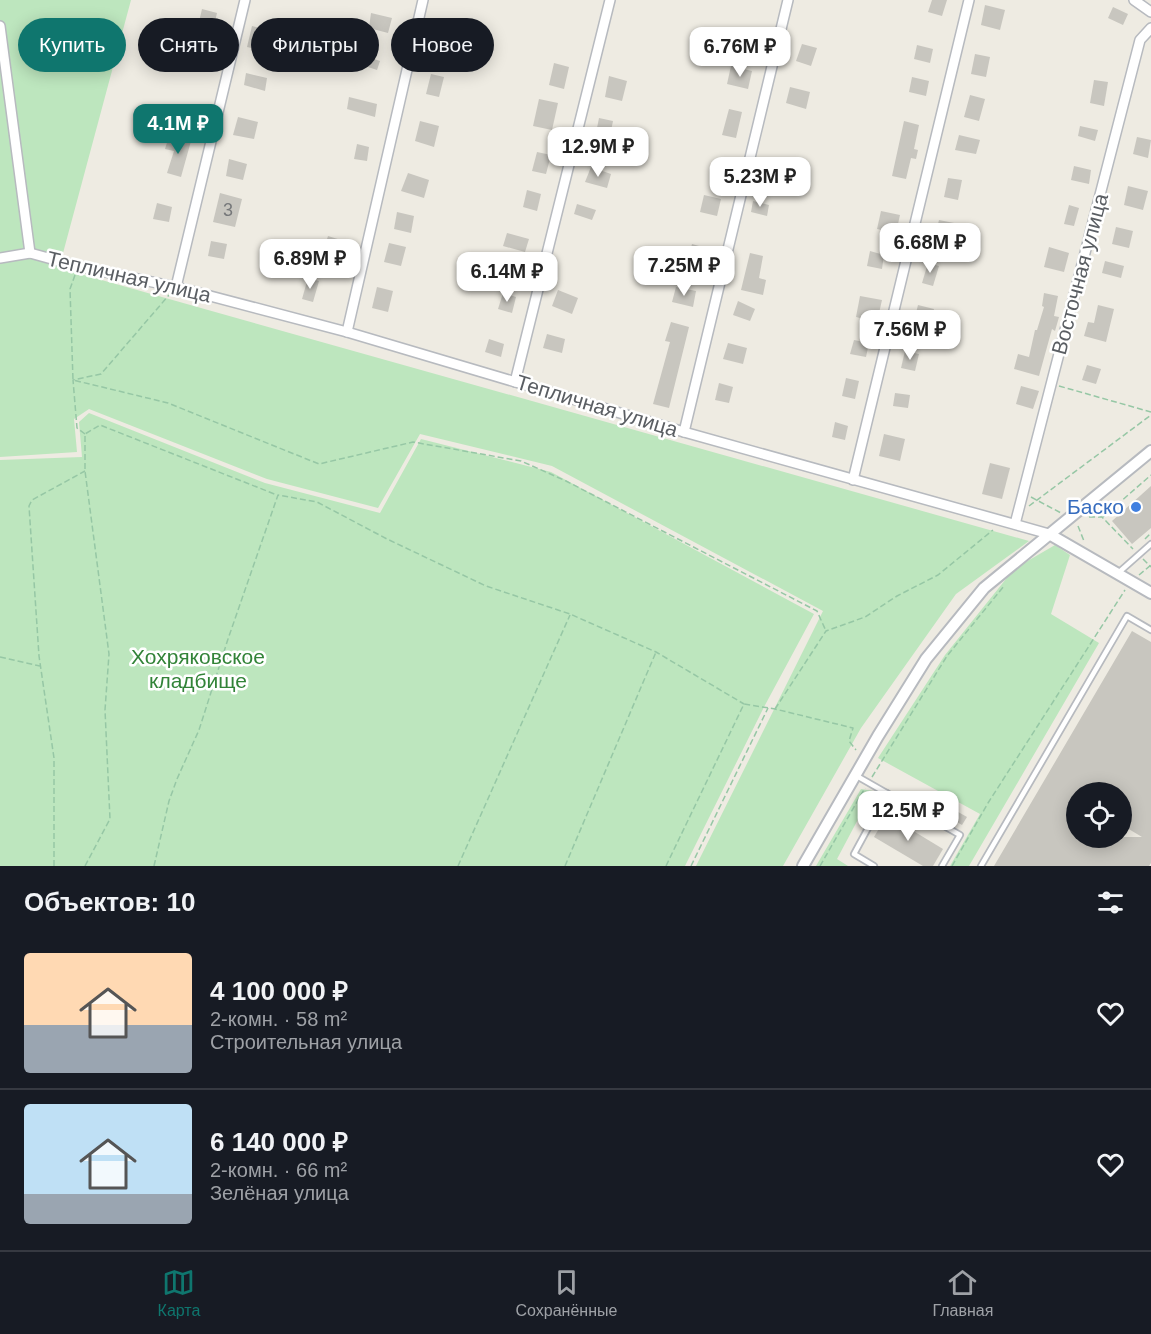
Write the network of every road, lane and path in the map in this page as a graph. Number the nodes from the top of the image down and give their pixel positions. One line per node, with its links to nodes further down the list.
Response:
1 (245, 0): 13 (street)
2 (423, 0): 14 (street)
3 (610, 0): 16 (street)
4 (788, 0): 19 (street)
5 (969, 0): 24 (street)
6 (1134, 0): 7 (street)
7 (1151, 12)
8 (0, 26): 10 (street)
9 (1151, 28): 17 (street, Восточная улица)
10 (30, 253): 11 (street); 12 (street, Тепличная улица)
11 (0, 258)
12 (77, 266): 13 (street, Тепличная улица); 15 (path)
13 (176, 287): 14 (street, Тепличная улица); 15 (path)
14 (346, 332): 16 (street, Тепличная улица)
15 (73, 380): 20 (path); 44 (path)
16 (515, 382): 19 (street, Тепличная улица)
17 (1052, 384): 18 (path); 25 (street, Восточная улица)
18 (1151, 413): 27 (path)
19 (684, 432): 24 (street, Тепличная улица)
20 (85, 434): 22 (path); 26 (path)
21 (1151, 451): 29 (street)
22 (85, 471): 47 (path); 56 (path)
23 (1151, 475): 30 (path)
24 (853, 480): 31 (street, Тепличная улица)
25 (1023, 493): 27 (path); 28 (street, Восточная улица)
26 (278, 495): 42 (path); 57 (path)
27 (1038, 501): 28 (path); 29 (path)
28 (1018, 512): 32 (street, Восточная улица)
29 (1071, 517): 30 (path); 33 (street); 35 (path)
30 (1102, 517): 36 (path)
31 (1003, 521): 32 (street, Тепличная улица); 44 (path)
32 (1015, 524): 33 (street, Тепличная улица)
33 (1049, 534): 38 (street, Тепличная улица); 51 (street)
34 (1151, 544): 36 (lane)
35 (1087, 547)
36 (1138, 555): 37 (path); 38 (lane)
37 (1151, 566): 39 (path)
38 (1117, 574): 39 (street, Тепличная улица)
39 (1131, 582): 41 (street, Тепличная улица); 66 (path)
40 (1003, 586): 53 (path)
41 (1151, 593)
42 (570, 614): 45 (path); 58 (path)
43 (1151, 630): 67 (lane)
44 (826, 631): 50 (path)
45 (656, 652): 48 (path); 59 (path)
46 (0, 657): 47 (path)
47 (41, 666): 55 (path)
48 (744, 704): 49 (path); 60 (path)
49 (768, 708): 50 (path); 61 (path)
50 (774, 709): 51 (path)
51 (866, 756): 52 (street)
52 (855, 775): 53 (lane); 62 (street)
53 (868, 782): 54 (lane); 63 (path)
54 (887, 793): 64 (lane); 65 (lane)
55 (54, 866)
56 (86, 866)
57 (154, 866)
58 (458, 866)
59 (565, 866)
60 (666, 866)
61 (691, 866)
62 (803, 866)
63 (820, 866)
64 (874, 866)
65 (942, 866)
66 (952, 866)
67 (981, 866)

